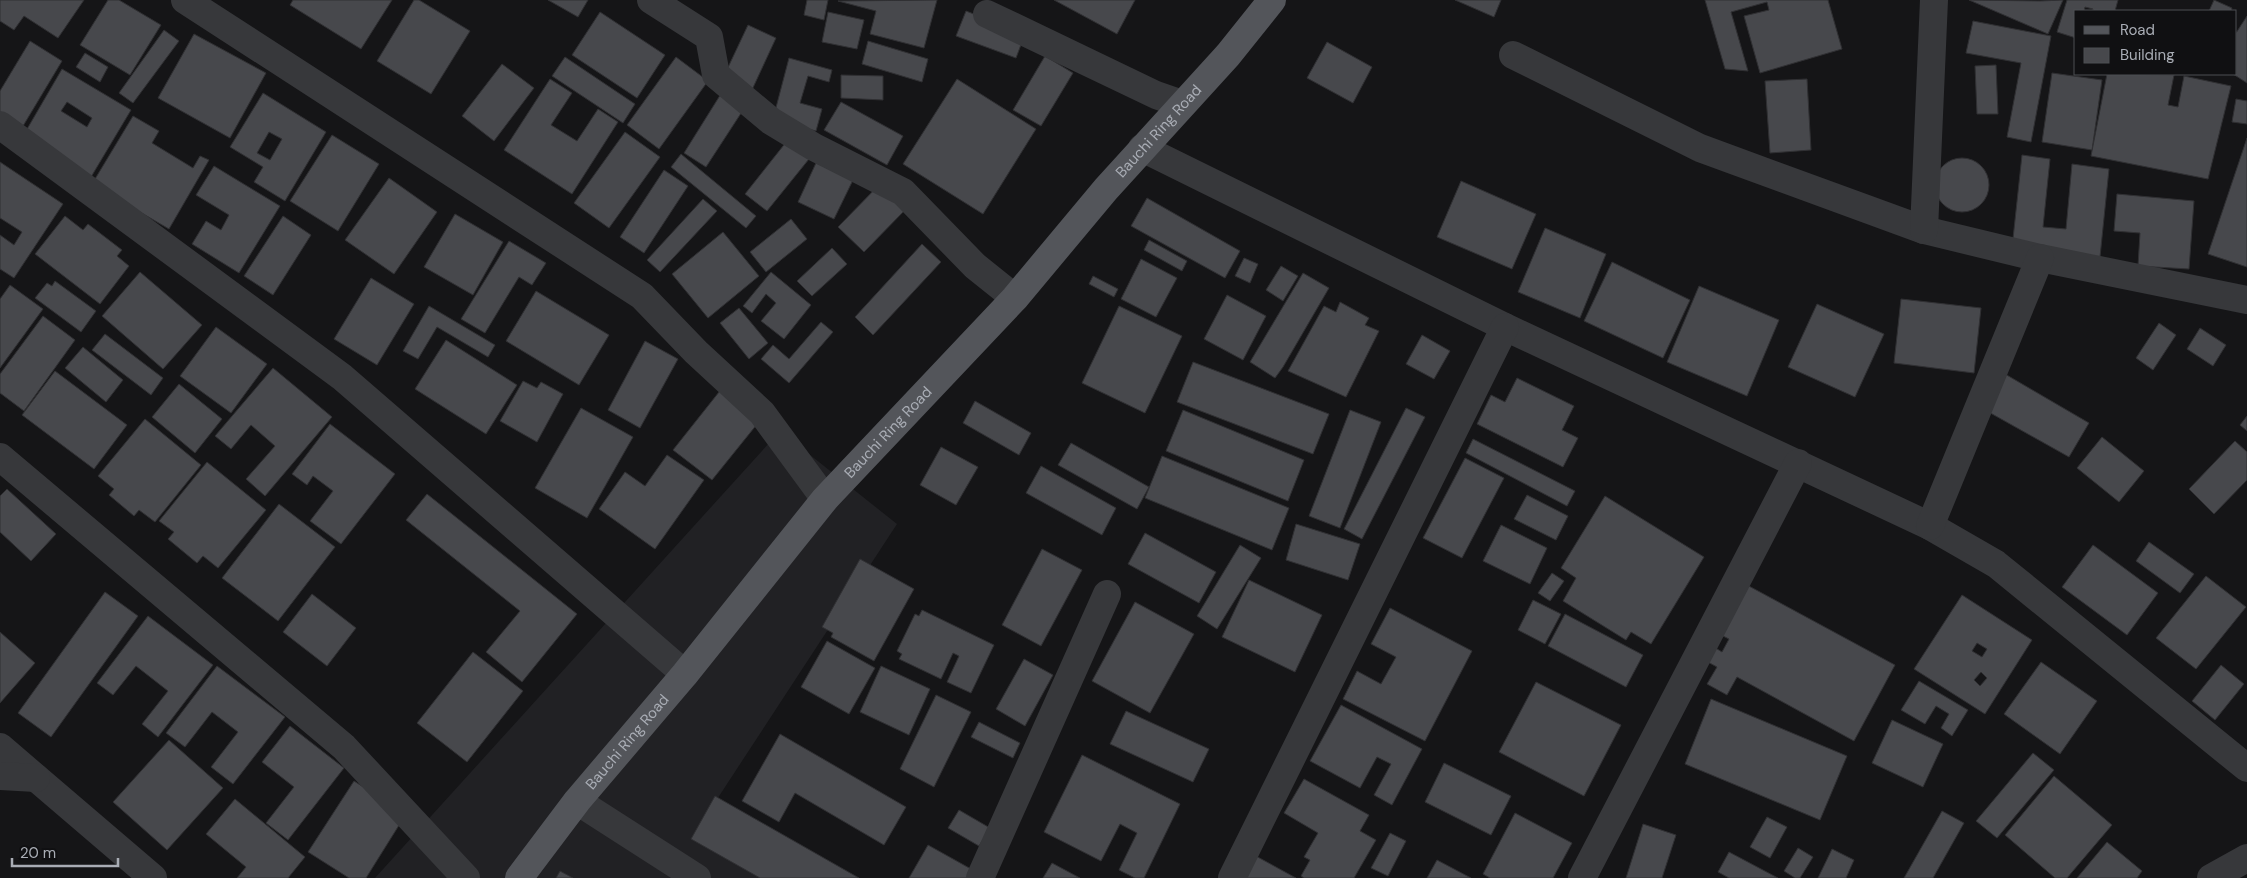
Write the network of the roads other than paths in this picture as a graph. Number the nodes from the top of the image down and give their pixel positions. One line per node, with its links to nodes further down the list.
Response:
1 (185, 0): 17 (street)
2 (651, 0): 12 (street)
3 (1272, 0): 7 (main road, Bauchi Ring Road)
4 (1934, 0): 10 (street)
5 (987, 14): 7 (street)
6 (1513, 55): 10 (street)
7 (1182, 104): 9 (main road, Bauchi Ring Road)
8 (0, 125): 20 (street)
9 (1142, 148): 12 (main road, Bauchi Ring Road); 14 (street)
10 (1924, 230): 11 (street)
11 (2040, 258): 13 (street); 18 (street)
12 (1015, 298): 17 (main road, Bauchi Ring Road)
13 (2247, 300)
14 (1505, 327): 16 (street); 32 (street)
15 (0, 457): 28 (street)
16 (1798, 463): 18 (street); 33 (street)
17 (825, 499): 20 (main road, Bauchi Ring Road)
18 (1930, 526): 22 (street)
19 (1107, 594): 31 (street)
20 (685, 674): 25 (main road, Bauchi Ring Road)
21 (0, 747): 24 (street)
22 (2247, 768)
23 (0, 776): 24 (street)
24 (36, 778): 27 (street)
25 (577, 801): 29 (main road, Bauchi Ring Road); 30 (street)
26 (2247, 858): 34 (street)
27 (153, 878)
28 (466, 878)
29 (519, 878)
30 (697, 878)
31 (980, 878)
32 (1232, 878)
33 (1582, 878)
34 (2212, 878)

